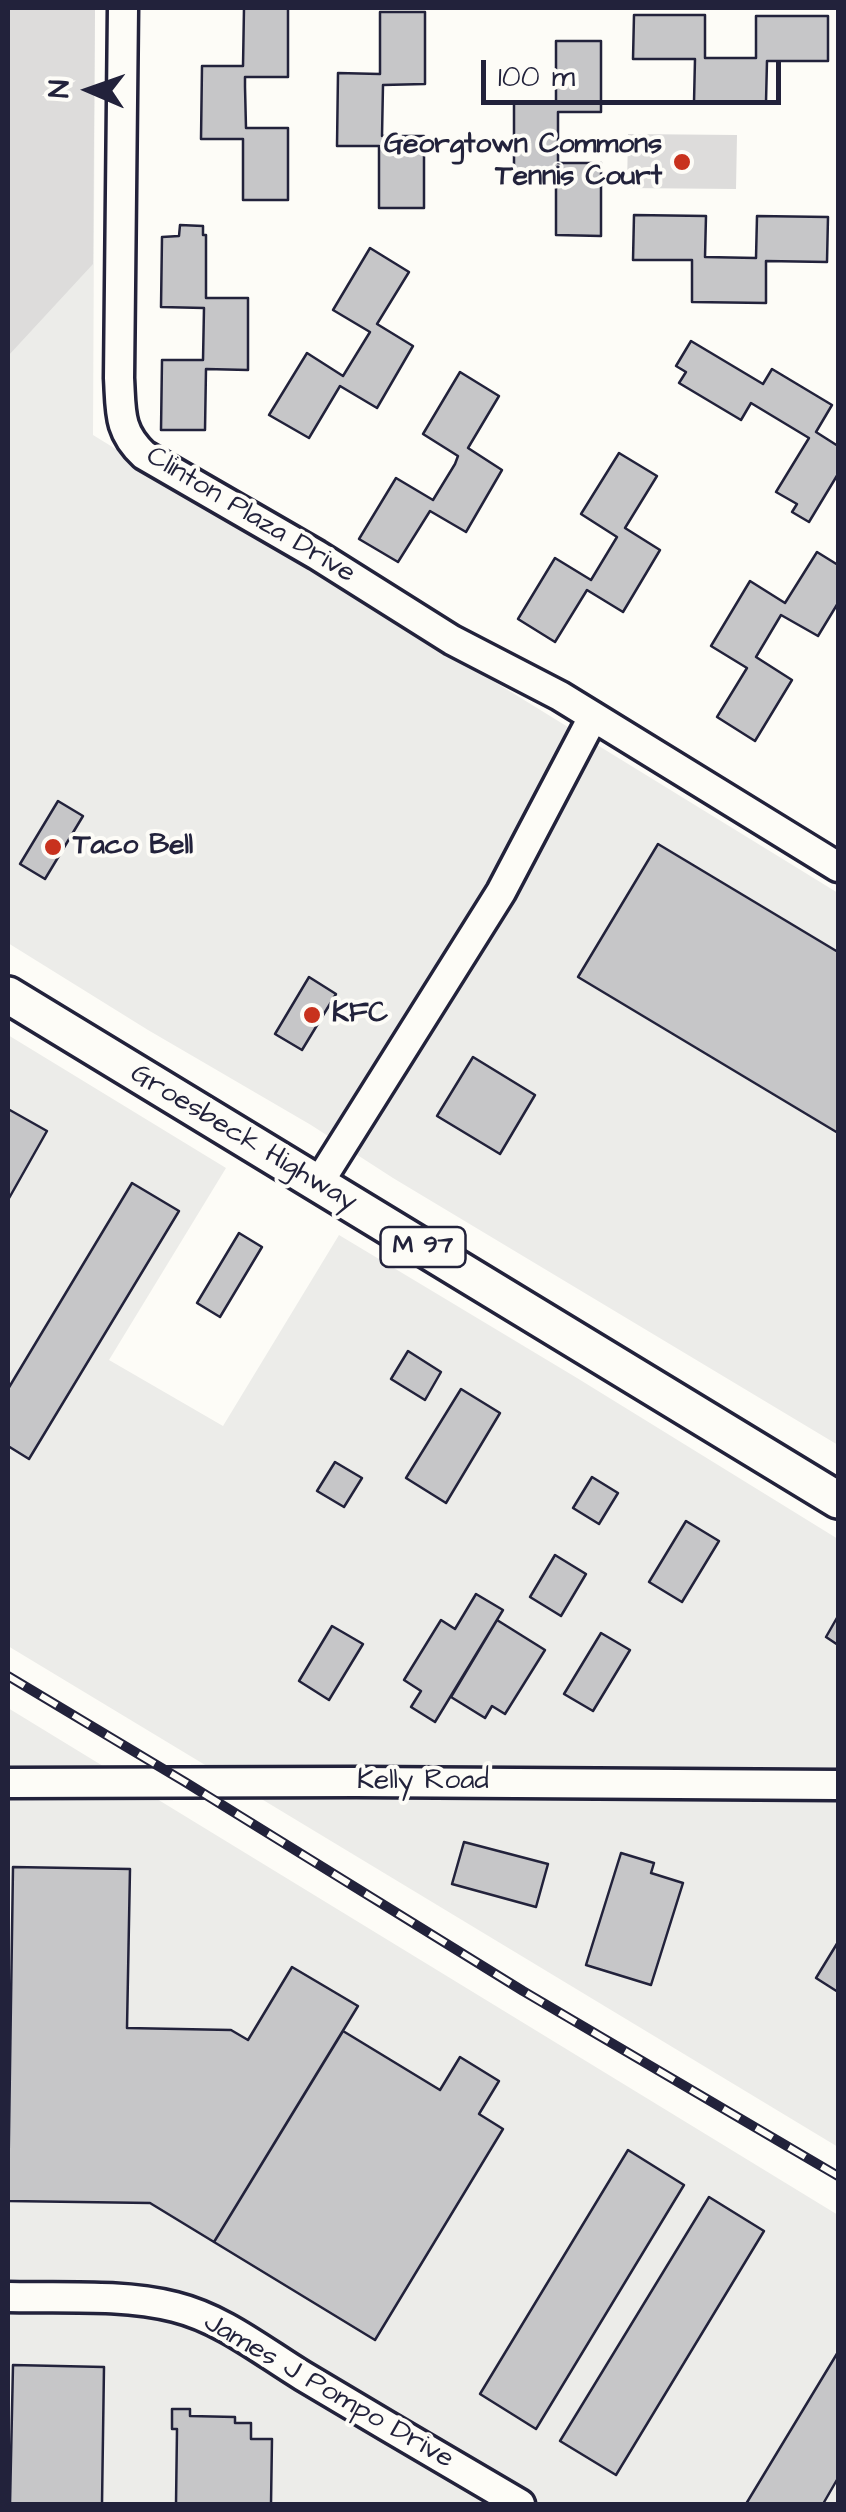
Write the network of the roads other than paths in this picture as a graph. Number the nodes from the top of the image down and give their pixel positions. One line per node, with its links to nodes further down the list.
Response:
1 (123, 8): 2 (street, Clinton Plaza Drive)
2 (593, 717): 3 (street, Clinton Plaza Drive); 5 (street)
3 (838, 866)
4 (8, 995): 5 (main road, Groesbeck Highway / M 97)
5 (318, 1184): 6 (main road, Groesbeck Highway / M 97)
6 (838, 1500)
7 (8, 1784): 8 (street, Kelly Road)
8 (838, 1785)
9 (8, 2297): 10 (street, James J Pompo Drive)
10 (520, 2504)

